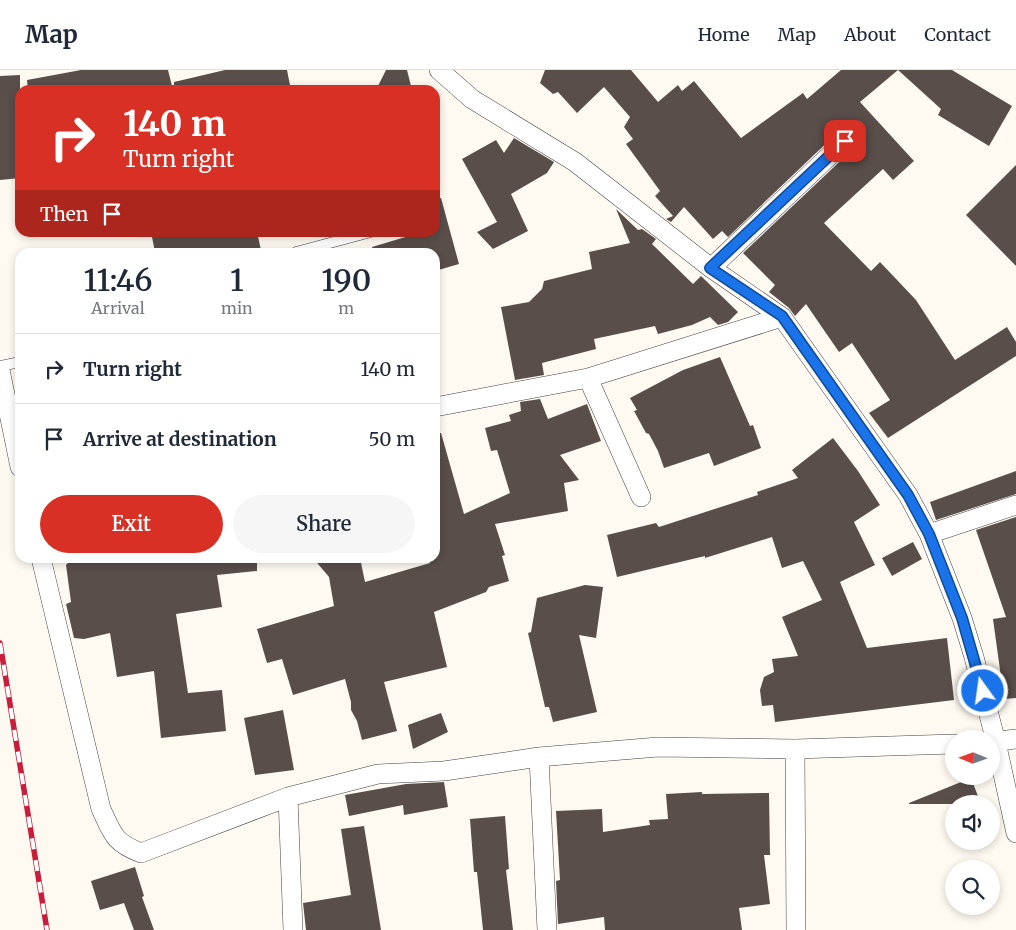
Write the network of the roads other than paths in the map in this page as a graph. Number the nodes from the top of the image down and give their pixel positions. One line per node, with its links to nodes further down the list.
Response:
1 (439, 70): 5 (street)
2 (845, 141): 5 (street)
3 (352, 237): 4 (lane)
4 (311, 248)
5 (710, 268): 6 (street)
6 (782, 316): 9 (street); 14 (street)
7 (15, 364): 8 (lane)
8 (0, 368): 11 (street)
9 (588, 378): 10 (street); 12 (street)
10 (440, 406)
11 (15, 442)
12 (641, 497)
13 (1016, 505): 14 (street)
14 (929, 534): 16 (street)
15 (42, 563): 23 (street)
16 (991, 730)
17 (1016, 739): 18 (street)
18 (1000, 741)
19 (945, 744): 20 (street)
20 (796, 750): 21 (street); 27 (street)
21 (539, 757): 23 (street); 26 (street)
22 (1000, 767): 24 (street)
23 (288, 797): 25 (street)
24 (1016, 833)
25 (293, 930)
26 (547, 930)
27 (796, 930)

